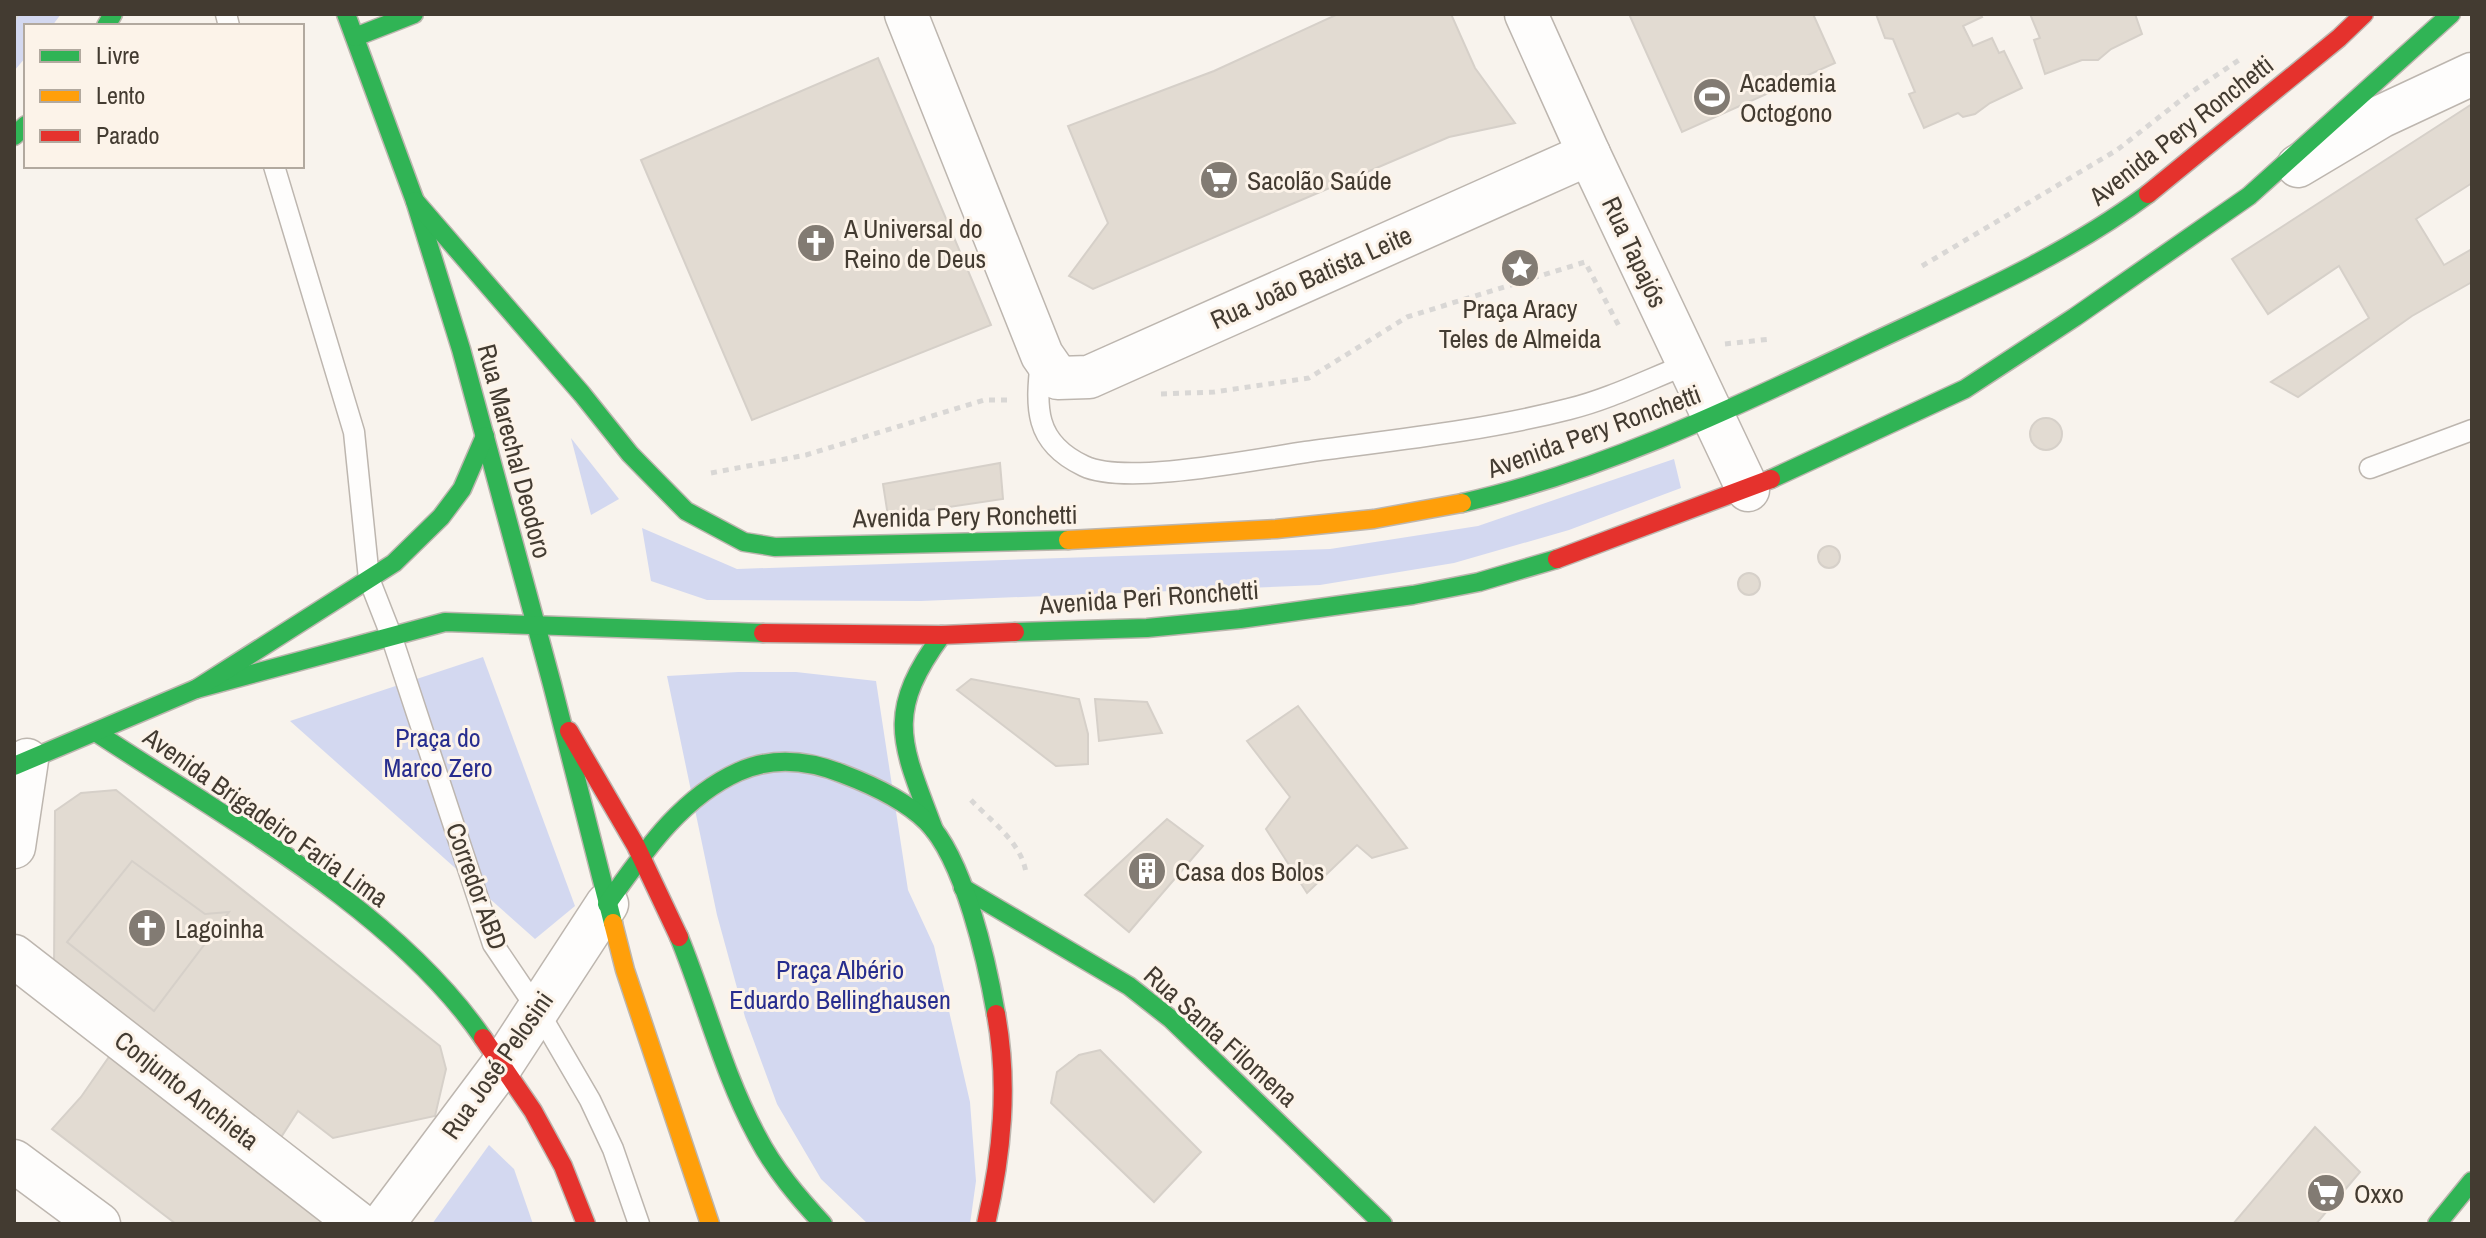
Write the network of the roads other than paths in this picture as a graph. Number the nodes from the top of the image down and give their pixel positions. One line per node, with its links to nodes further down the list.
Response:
1 (346, 14): 7 (main road, Rua Marechal Deodoro)
2 (414, 14): 7 (main road)
3 (906, 14): 13 (street)
4 (1526, 14): 9 (street, Rua Tapajós)
5 (2364, 14): 15 (main road, Avenida Pery Ronchetti)
6 (2451, 14): 11 (main road)
7 (355, 37): 12 (main road, Rua Marechal Deodoro)
8 (2472, 74): 11 (street)
9 (1589, 154): 13 (street, Rua João Batista Leite); 14 (street, Rua Tapajós)
10 (275, 168): 21 (lane, Corredor ABD)
11 (2249, 196): 19 (main road)
12 (415, 201): 17 (main road, Rua Marechal Deodoro); 20 (main road, Rua Marechal Deodoro)
13 (1042, 355): 14 (lane)
14 (1685, 356): 15 (street, Rua Tapajós)
15 (1713, 417): 19 (street, Rua Tapajós); 20 (main road, Avenida Pery Ronchetti)
16 (2472, 430): 18 (lane)
17 (485, 436): 21 (main road); 22 (main road, Rua Marechal Deodoro)
18 (2370, 468)
19 (1748, 490): 24 (main road, Avenida Peri Ronchetti)
20 (686, 511)
21 (369, 579): 23 (lane, Corredor ABD); 25 (main road)
22 (535, 625): 23 (main road, Avenida Peri Ronchetti); 24 (main road, Avenida Peri Ronchetti); 26 (main road, Rua Marechal Deodoro)
23 (391, 635): 25 (main road, Avenida Peri Ronchetti); 35 (lane, Corredor ABD)
24 (942, 635): 29 (main road)
25 (196, 689): 27 (main road)
26 (559, 716): 31 (main road, Rua Marechal Deodoro); 33 (main road, Rua Marechal Deodoro)
27 (97, 733): 28 (main road); 36 (main road, Avenida Brigadeiro Faria Lima)
28 (20, 763): 30 (street)
29 (934, 830): 31 (main road); 32 (main road)
30 (14, 847)
31 (643, 855): 33 (main road); 45 (main road, Rua Marechal Deodoro)
32 (963, 888): 46 (main road); 47 (main road, Rua Santa Filomena)
33 (607, 904): 35 (street, Rua José Pelosini); 44 (main road)
34 (14, 956): 40 (street, Conjunto Anchieta)
35 (537, 1009): 36 (street, Rua José Pelosini); 43 (lane, Corredor ABD)
36 (502, 1065): 41 (street, Rua José Pelosini); 42 (main road, Avenida Brigadeiro Faria Lima)
37 (14, 1161): 39 (street)
38 (2472, 1181): 48 (main road)
39 (99, 1224)
40 (359, 1224)
41 (383, 1224)
42 (586, 1224)
43 (639, 1224)
44 (710, 1224)
45 (823, 1224)
46 (986, 1224)
47 (1383, 1224)
48 (2437, 1224)

